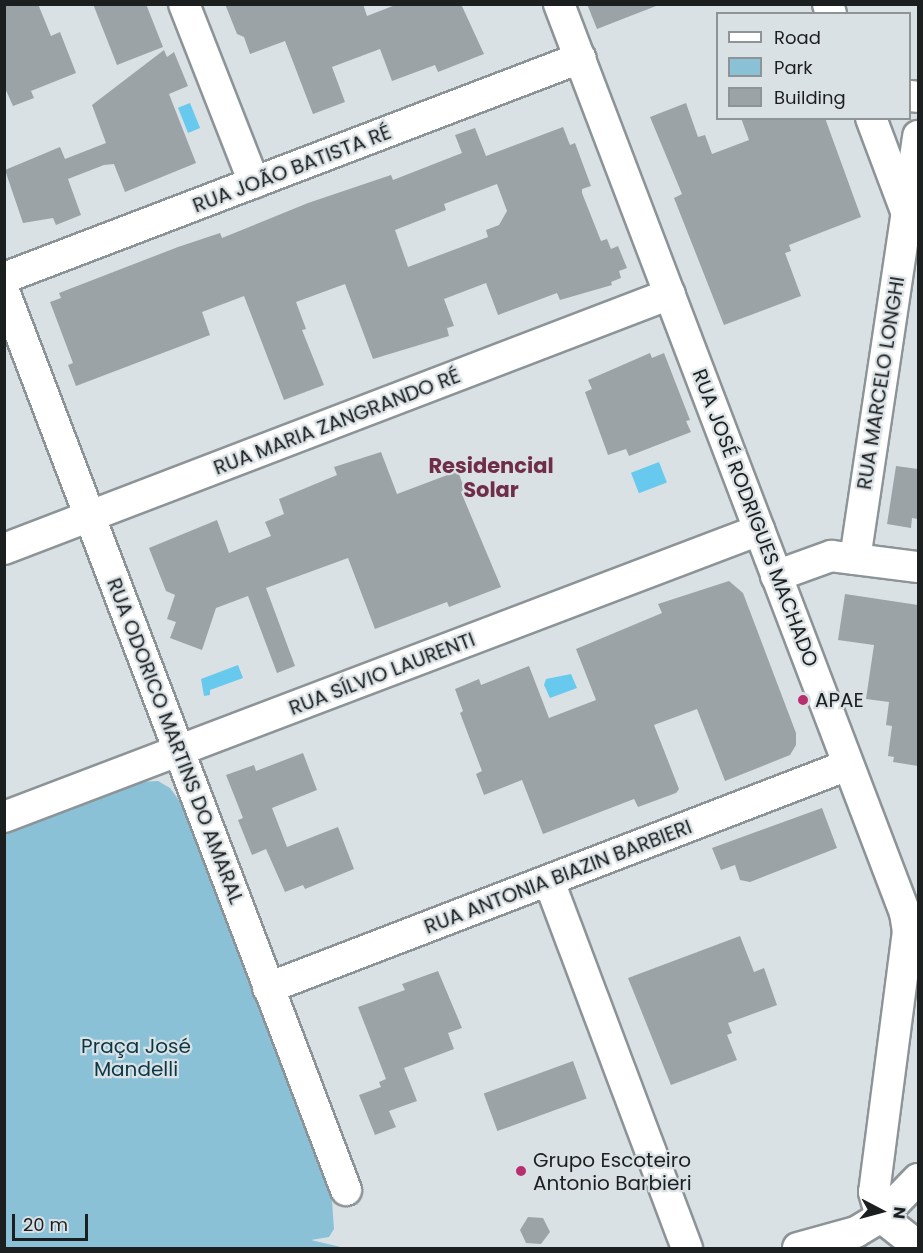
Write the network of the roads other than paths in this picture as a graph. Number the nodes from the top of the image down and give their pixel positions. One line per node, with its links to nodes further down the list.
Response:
1 (184, 4): 6 (street)
2 (559, 4): 3 (street, RUA JOSÉ RODRIGUES MACHADO)
3 (580, 58): 6 (street, RUA JOÃO BATISTA RÉ); 10 (street, RUA JOSÉ RODRIGUES MACHADO)
4 (872, 120): 7 (street)
5 (918, 136): 7 (street, RUA MARCELO LONGHI)
6 (254, 183): 8 (street, RUA JOÃO BATISTA RÉ)
7 (907, 215): 14 (street, RUA MARCELO LONGHI)
8 (4, 278)
9 (4, 291): 11 (street, RUA ODORICO MARTINS DO AMARAL)
10 (670, 294): 11 (street, RUA MARIA ZANGRANDO RÉ); 12 (street, RUA JOSÉ RODRIGUES MACHADO)
11 (90, 516): 13 (street, RUA MARIA ZANGRANDO RÉ); 17 (street, RUA ODORICO MARTINS DO AMARAL)
12 (759, 530): 16 (street, RUA JOSÉ RODRIGUES MACHADO); 17 (street, RUA SÍLVIO LAURENTI)
13 (4, 549)
14 (855, 559): 15 (street); 16 (street)
15 (918, 567)
16 (776, 576): 18 (street, RUA JOSÉ RODRIGUES MACHADO)
17 (179, 751): 19 (street, RUA SÍLVIO LAURENTI); 21 (street, RUA ODORICO MARTINS DO AMARAL)
18 (848, 765): 20 (street, RUA ANTONIA BIAZIN BARBIERI); 24 (street, RUA JOSÉ RODRIGUES MACHADO)
19 (4, 817)
20 (549, 881): 21 (street, RUA ANTONIA BIAZIN BARBIERI); 26 (street)
21 (268, 988): 23 (street, RUA ODORICO MARTINS DO AMARAL)
22 (918, 1179): 24 (street)
23 (346, 1190)
24 (881, 1217): 25 (street); 27 (street)
25 (918, 1246)
26 (687, 1248)
27 (798, 1248)

